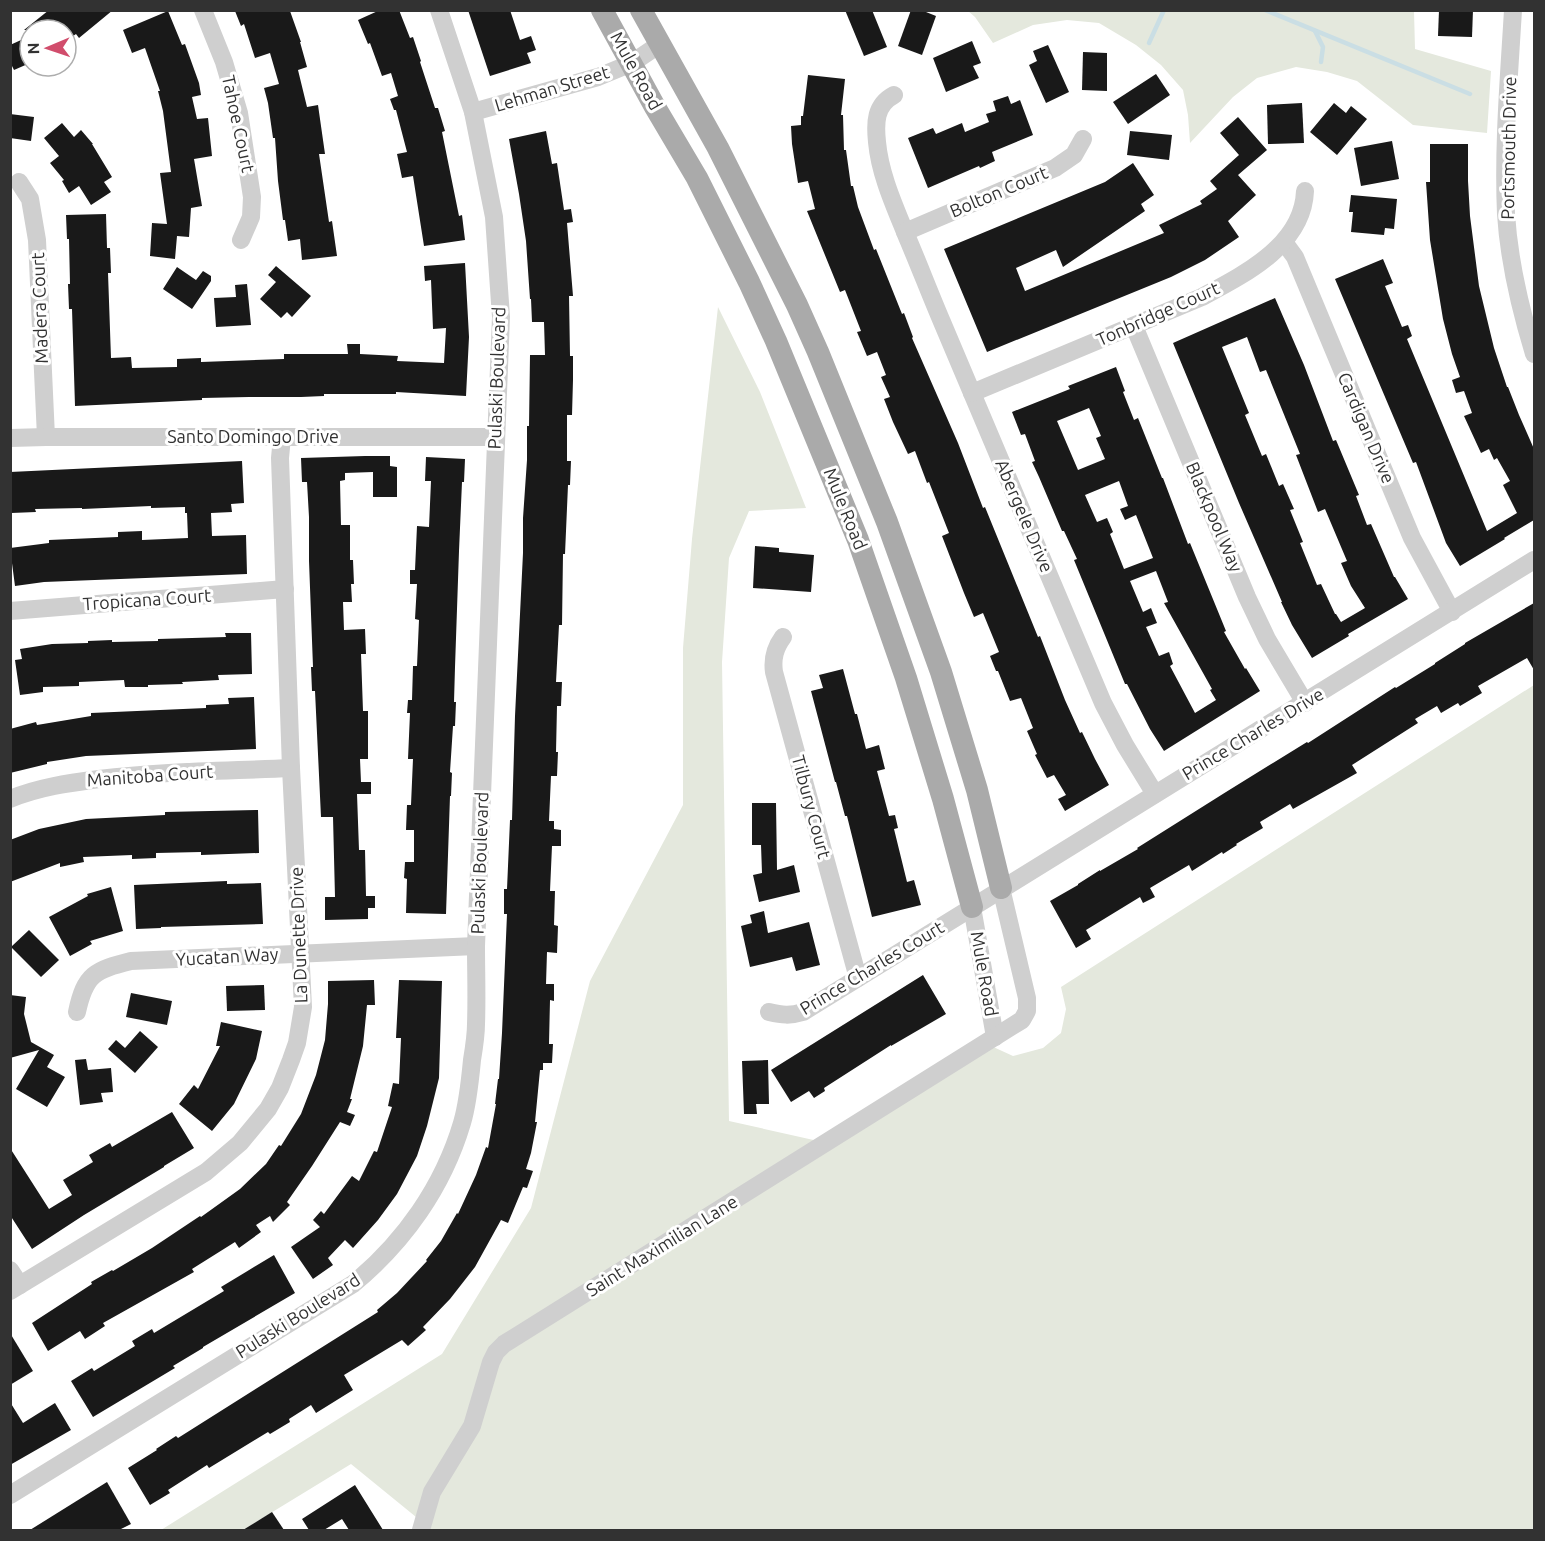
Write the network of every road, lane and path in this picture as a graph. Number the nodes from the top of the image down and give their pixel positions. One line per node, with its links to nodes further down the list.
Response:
1 (203, 10): 14 (street, Tahoe Court)
2 (439, 10): 9 (street, Pulaski Boulevard)
3 (602, 10): 7 (main road, Mule Road)
4 (641, 10): 6 (main road, Mule Road)
5 (1513, 10): 17 (street, Portsmouth Drive)
6 (660, 44): 7 (street, Lehman Street); 32 (main road, Mule Road)
7 (632, 63): 9 (street, Lehman Street); 33 (main road, Mule Road)
8 (894, 95): 13 (street, Abergele Drive)
9 (473, 112): 21 (street, Pulaski Boulevard)
10 (1083, 139): 13 (street, Bolton Court)
11 (19, 182): 19 (street, Madera Court)
12 (1305, 191): 15 (street, Tonbridge Court)
13 (905, 232): 18 (street, Abergele Drive)
14 (241, 240)
15 (1284, 242): 16 (street, Tonbridge Court); 26 (street, Cardigan Drive)
16 (1134, 326): 18 (street, Tonbridge Court); 28 (street, Blackpool Way)
17 (1534, 354)
18 (972, 393): 30 (street, Abergele Drive)
19 (46, 437): 20 (street, Santo Domingo Drive); 22 (street, Santo Domingo Drive)
20 (282, 437): 21 (street, Santo Domingo Drive); 24 (street, La Dunette Drive)
21 (496, 437): 34 (street, Pulaski Boulevard)
22 (10, 438)
23 (1534, 560): 26 (street, Prince Charles Drive)
24 (285, 589): 25 (street, Tropicana Court); 29 (street, La Dunette Drive)
25 (10, 611)
26 (1452, 612): 28 (street, Prince Charles Drive)
27 (783, 637): 36 (street, Tilbury Court)
28 (1305, 703): 30 (street, Prince Charles Drive)
29 (291, 768): 31 (street, Manitoba Court); 35 (street, La Dunette Drive)
30 (1155, 794): 32 (street, Prince Charles Drive)
31 (10, 799)
32 (1001, 888): 33 (street, Prince Charles Drive); 39 (street, Mule Road)
33 (972, 907): 36 (street, Prince Charles Court); 39 (street, Mule Road)
34 (476, 946): 35 (street, Yucatan Way); 41 (street, Pulaski Boulevard)
35 (301, 954): 38 (street, Yucatan Way); 40 (street, La Dunette Drive)
36 (858, 978): 37 (street, Prince Charles Court)
37 (769, 1011)
38 (77, 1012)
39 (995, 1037): 42 (street, Saint Maximilian Lane)
40 (14, 1282)
41 (10, 1496)
42 (421, 1530)

